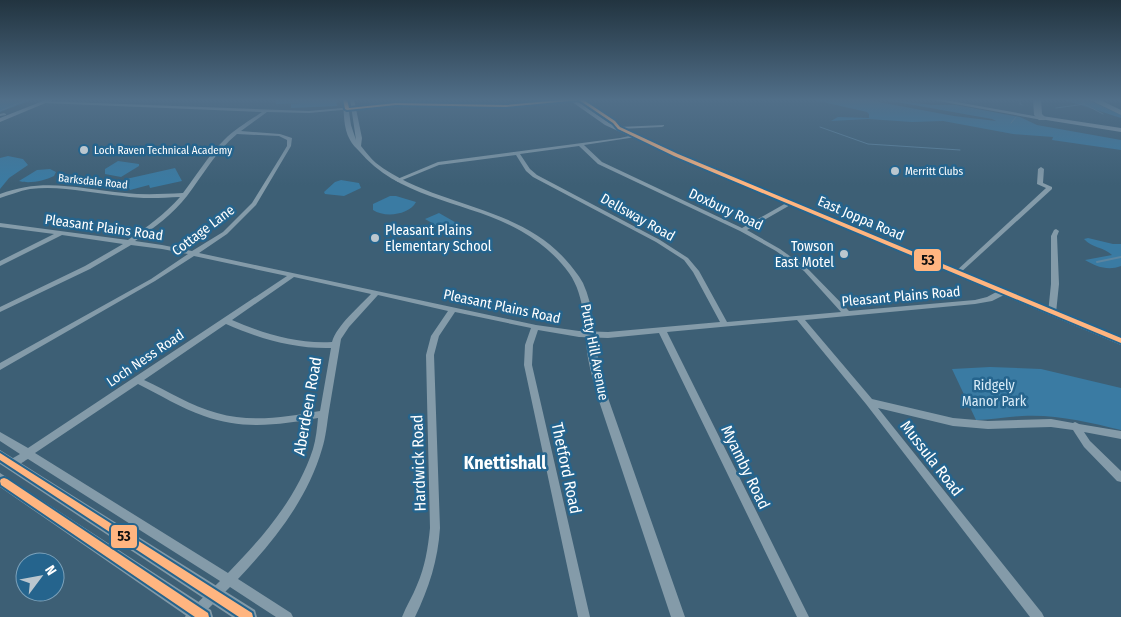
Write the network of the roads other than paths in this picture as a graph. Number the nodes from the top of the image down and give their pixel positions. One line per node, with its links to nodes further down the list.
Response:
1 (242, 128): 6 (street)
2 (356, 128): 11 (street, Putty Hill Avenue)
3 (619, 128): 7 (main road, East Joppa Road)
4 (1106, 128): 5 (main road)
5 (1121, 130)
6 (236, 132): 12 (street); 20 (street, Cottage Lane)
7 (634, 136): 8 (street); 14 (main road, East Joppa Road)
8 (581, 145): 9 (street); 16 (street, Doxbury Road)
9 (517, 153): 11 (street); 32 (street, Dellsway Road)
10 (1041, 169): 22 (street)
11 (398, 180): 35 (street, Putty Hill Avenue)
12 (185, 195): 13 (street, Barksdale Road); 19 (street)
13 (0, 196)
14 (790, 203): 16 (street); 22 (main road, East Joppa Road)
15 (0, 225): 18 (street, Pleasant Plains Road)
16 (742, 230): 29 (street, Doxbury Road)
17 (1056, 231): 28 (street)
18 (62, 233): 19 (street, Pleasant Plains Road); 21 (street)
19 (129, 242): 20 (street, Pleasant Plains Road); 27 (street)
20 (195, 254): 23 (street, Pleasant Plains Road); 38 (street, Cottage Lane)
21 (0, 264)
22 (957, 273): 25 (main road, East Joppa Road)
23 (293, 274): 24 (street, Pleasant Plains Road); 31 (street, Loch Ness Road)
24 (377, 292): 26 (street, Pleasant Plains Road); 37 (street, Aberdeen Road)
25 (1003, 292): 28 (main road, East Joppa Road); 29 (street, Pleasant Plains Road)
26 (453, 309): 33 (street, Pleasant Plains Road); 54 (street, Hardwick Road)
27 (0, 310)
28 (1052, 313): 36 (main road, East Joppa Road)
29 (847, 314): 30 (street, Pleasant Plains Road)
30 (800, 319): 32 (street, Pleasant Plains Road); 40 (street, Mussula Road)
31 (225, 320): 37 (street); 39 (street, Loch Ness Road)
32 (725, 325): 34 (street, Pleasant Plains Road)
33 (536, 327): 35 (street, Pleasant Plains Road); 55 (street, Thetford Road)
34 (662, 330): 35 (street, Pleasant Plains Road); 57 (street, Myamby Road)
35 (591, 335): 56 (street, Putty Hill Avenue)
36 (1121, 341)
37 (335, 345): 41 (street, Aberdeen Road)
38 (0, 367)
39 (137, 380): 41 (street); 45 (street, Loch Ness Road)
40 (869, 402): 42 (street); 58 (street, Mussula Road)
41 (324, 414): 49 (street, Aberdeen Road)
42 (1074, 426): 43 (street); 47 (street)
43 (1121, 435)
44 (0, 436): 45 (street)
45 (27, 454): 46 (street, Loch Ness Road); 49 (street)
46 (4, 464): 50 (main road)
47 (1121, 478)
48 (0, 480): 51 (main road)
49 (228, 581): 50 (street, Aberdeen Road); 53 (street)
50 (214, 595): 51 (street, Aberdeen Road); 52 (main road)
51 (197, 615)
52 (248, 617)
53 (287, 617)
54 (408, 617)
55 (584, 617)
56 (678, 617)
57 (803, 617)
58 (1038, 617)

